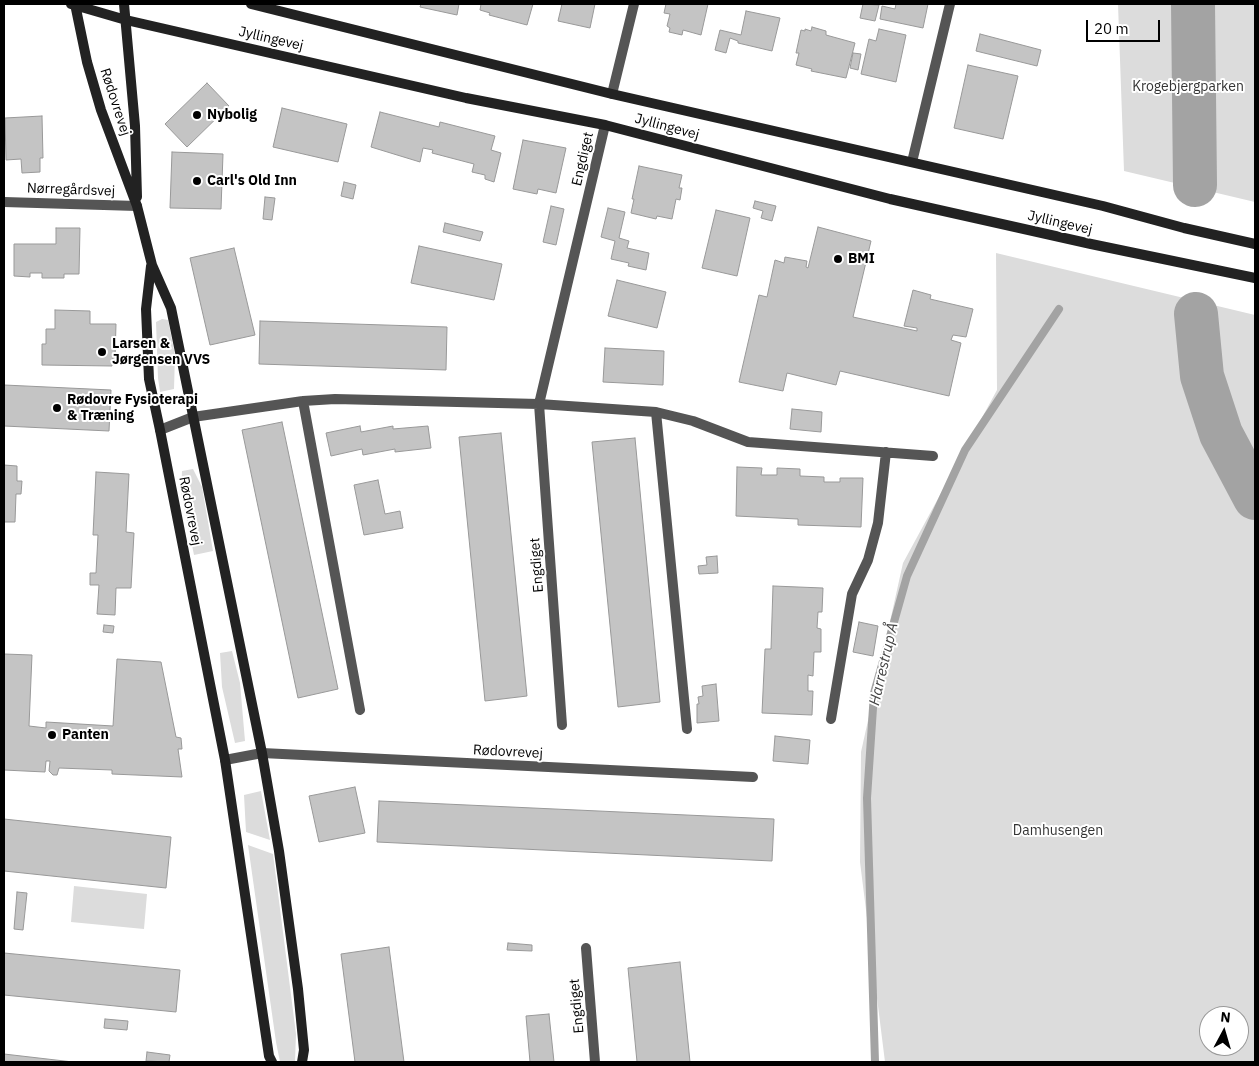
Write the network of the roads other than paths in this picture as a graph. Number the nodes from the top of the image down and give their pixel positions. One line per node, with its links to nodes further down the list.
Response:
1 (74, 4): 6 (street, Jyllingevej); 11 (street, Rødovrevej)
2 (124, 4): 6 (street, Rødovrevej)
3 (251, 4): 7 (street, Jyllingevej)
4 (634, 4): 7 (street)
5 (950, 4): 9 (street)
6 (126, 20): 8 (street, Jyllingevej); 11 (street, Rødovrevej)
7 (612, 94): 9 (street, Jyllingevej)
8 (605, 125): 14 (street, Jyllingevej); 16 (street, Engdiget)
9 (912, 162): 12 (street, Jyllingevej)
10 (4, 202): 11 (street, Nørregårdsvej)
11 (137, 206): 13 (street, Rødovrevej)
12 (1255, 244)
13 (152, 265): 18 (street, Rødovrevej); 19 (street, Rødovrevej)
14 (1255, 278)
15 (303, 401): 16 (street); 18 (street); 22 (street)
16 (539, 404): 17 (street); 24 (street, Engdiget)
17 (656, 412): 20 (street); 25 (street)
18 (192, 417): 19 (street); 26 (street, Rødovrevej)
19 (160, 430): 27 (street, Rødovrevej)
20 (886, 452): 21 (street); 23 (street)
21 (933, 456)
22 (360, 710)
23 (831, 719)
24 (562, 725)
25 (687, 729)
26 (262, 753): 27 (street, Rødovrevej); 28 (street, Rødovrevej); 31 (street, Rødovrevej)
27 (225, 760): 30 (street, Rødovrevej)
28 (753, 778)
29 (586, 948): 32 (street, Engdiget)
30 (272, 1062)
31 (302, 1062)
32 (595, 1062)

